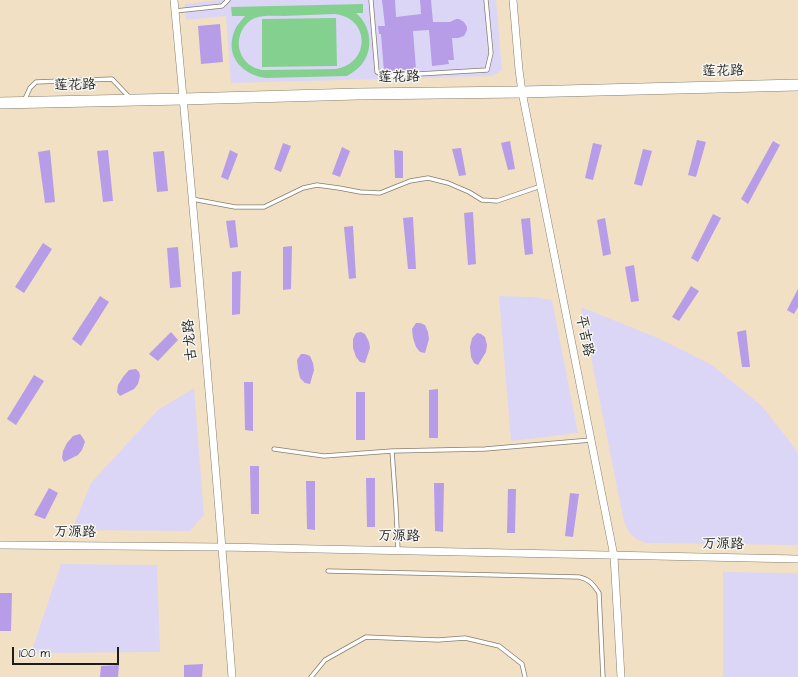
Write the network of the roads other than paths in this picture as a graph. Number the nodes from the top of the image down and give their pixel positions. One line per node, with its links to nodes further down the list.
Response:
1 (174, 0): 6 (street, 古龙路)
2 (228, 0): 6 (lane)
3 (371, 0): 4 (lane)
4 (486, 0)
5 (513, 0): 8 (street, 平吉路)
6 (175, 10): 9 (street, 古龙路)
7 (798, 85): 8 (main road, 莲花路)
8 (522, 92): 9 (main road, 莲花路); 13 (street, 平吉路)
9 (183, 99): 10 (main road, 莲花路); 14 (street, 古龙路)
10 (132, 100): 11 (main road, 莲花路); 11 (lane)
11 (24, 102): 12 (main road, 莲花路)
12 (0, 103)
13 (541, 186): 14 (lane); 15 (street, 平吉路)
14 (192, 198): 19 (street, 古龙路)
15 (591, 440): 17 (lane); 21 (street, 平吉路)
16 (274, 449): 17 (lane)
17 (392, 451): 20 (lane)
18 (0, 545): 19 (street, 万源路)
19 (222, 547): 20 (street, 万源路); 24 (street, 古龙路)
20 (398, 550): 21 (street, 万源路)
21 (614, 556): 22 (street, 万源路); 28 (street, 平吉路)
22 (798, 559)
23 (328, 571): 27 (lane)
24 (232, 677)
25 (311, 677): 26 (lane)
26 (525, 677)
27 (603, 677)
28 (621, 677)

